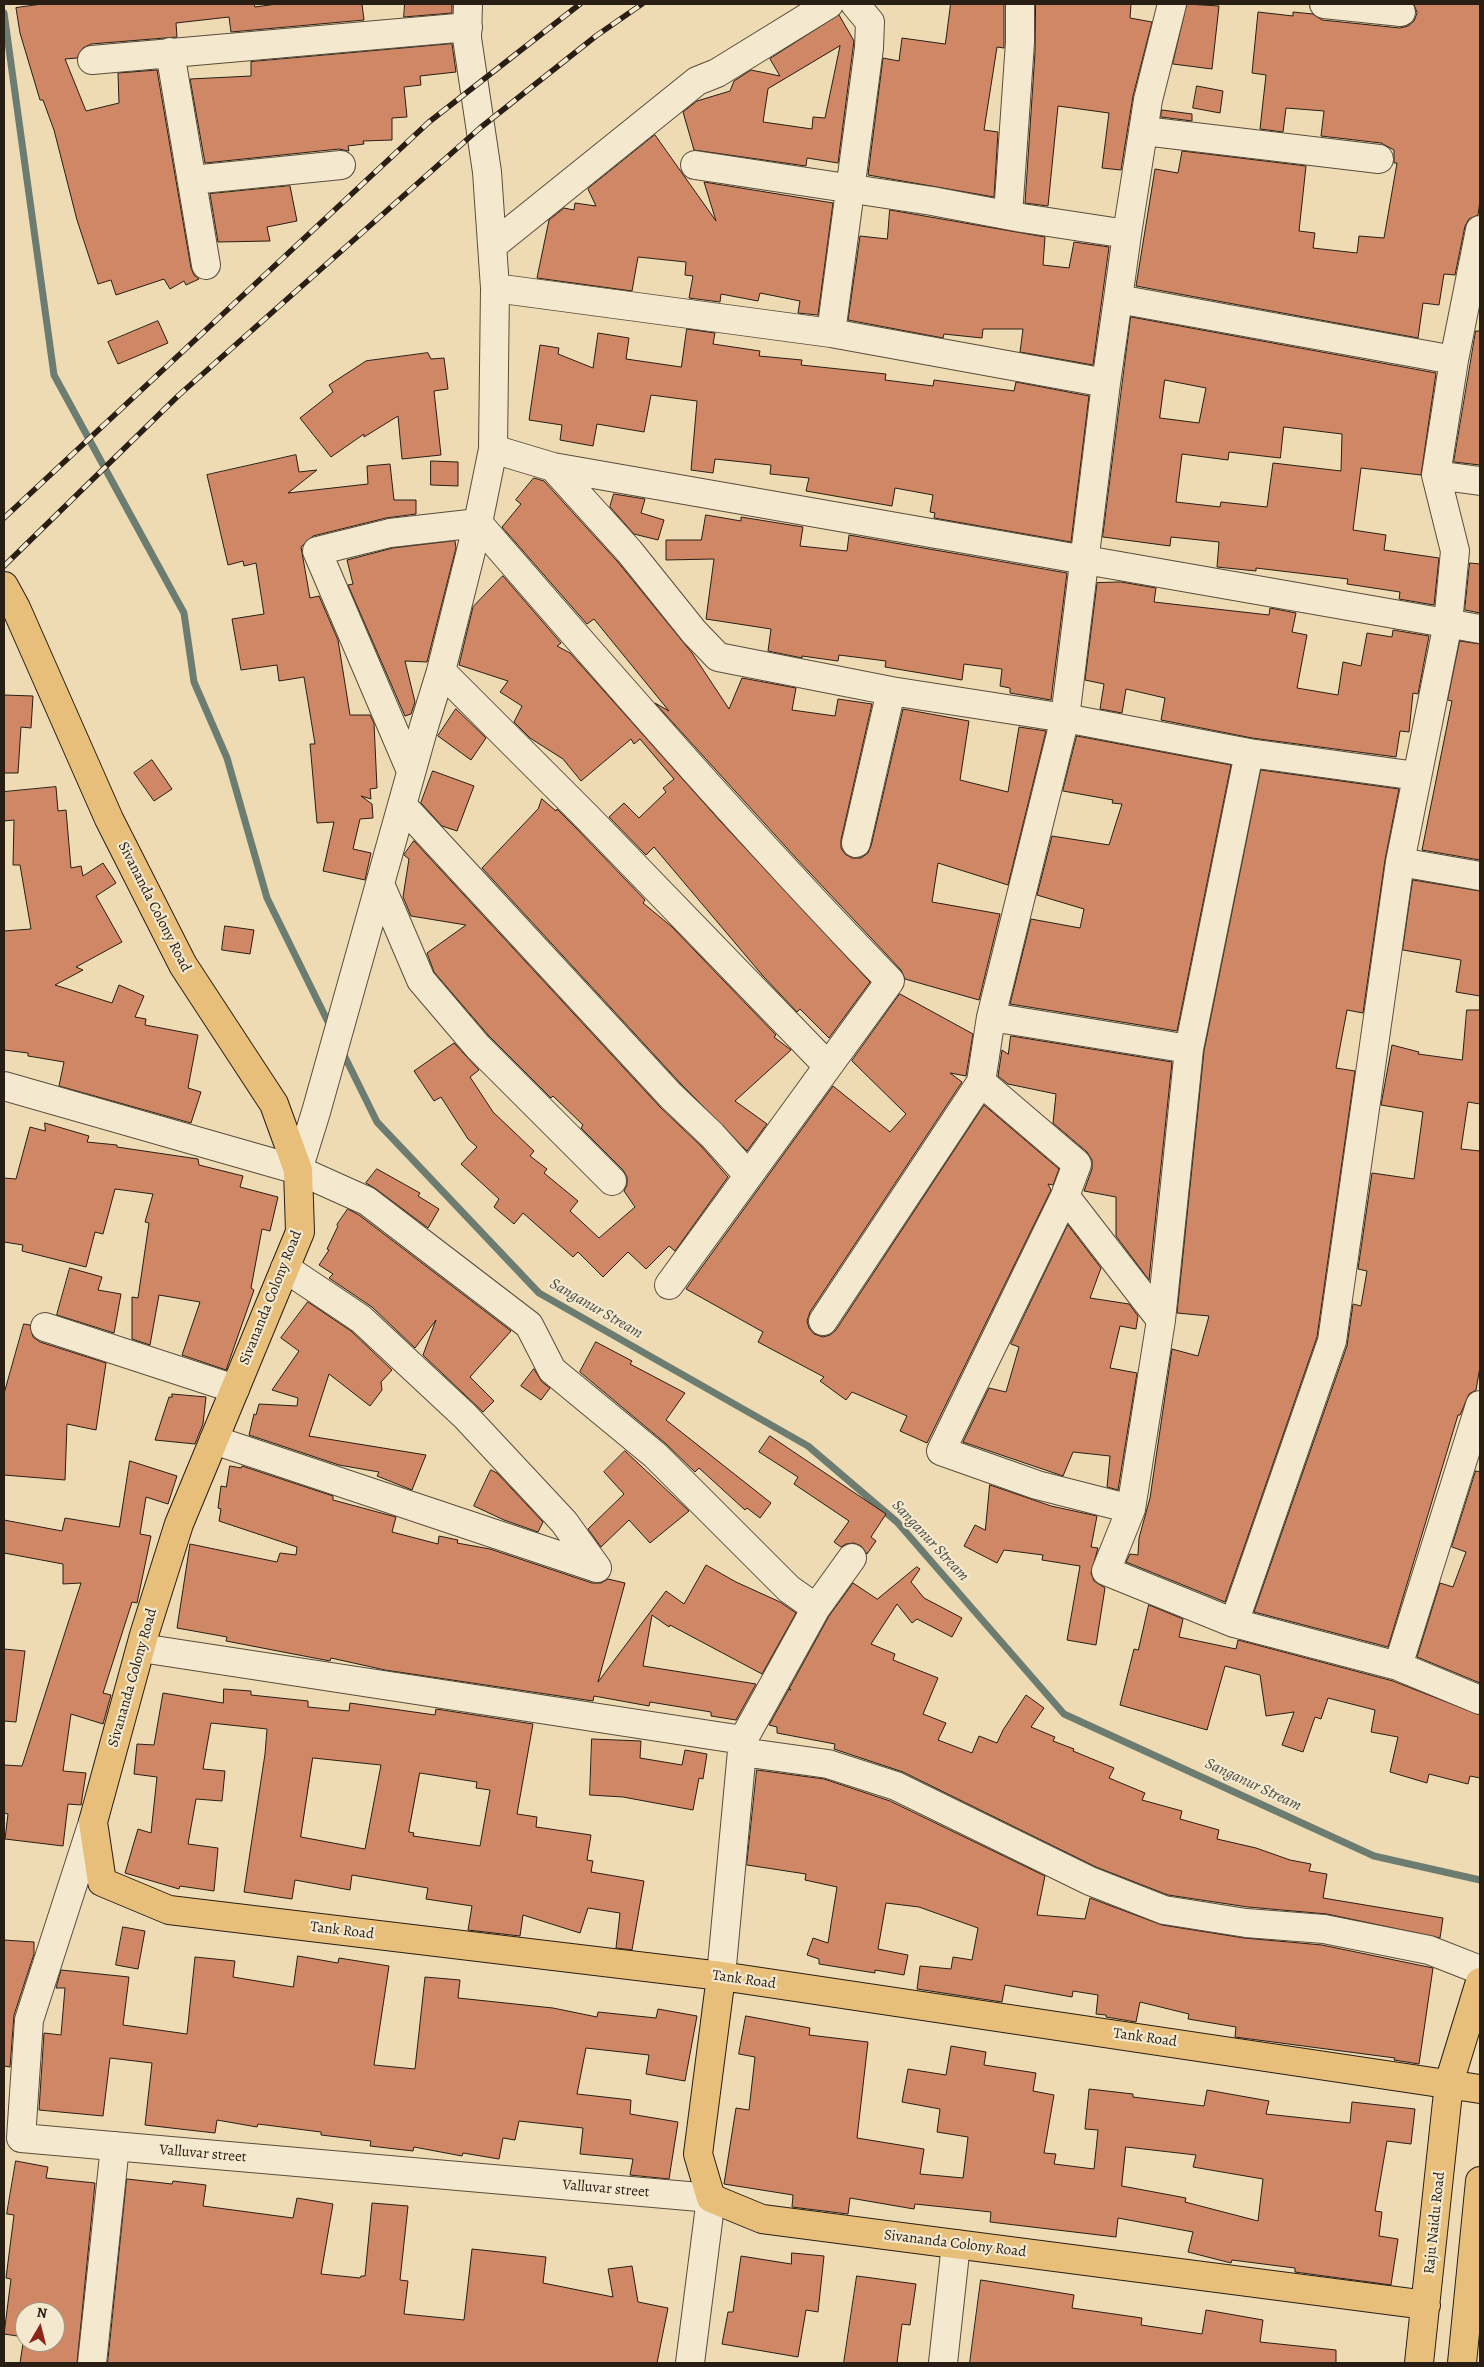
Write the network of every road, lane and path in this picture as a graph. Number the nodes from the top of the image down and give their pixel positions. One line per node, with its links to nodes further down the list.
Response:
1 (829, 4): 19 (street)
2 (855, 4): 15 (street)
3 (1020, 4): 16 (street)
4 (1172, 4): 10 (street)
5 (1333, 4): 6 (street)
6 (1401, 12)
7 (468, 15): 8 (street); 19 (street)
8 (170, 52): 9 (street); 14 (street)
9 (92, 60)
10 (1144, 131): 11 (street); 18 (street)
11 (1379, 159)
12 (341, 164): 14 (street)
13 (695, 165): 15 (street)
14 (192, 180): 20 (street)
15 (851, 189): 16 (street); 23 (street)
16 (1008, 215): 18 (street)
17 (1480, 230): 24 (street)
18 (1128, 234): 22 (street)
19 (492, 246): 21 (street)
20 (206, 265)
21 (494, 288): 23 (street); 26 (street)
22 (1118, 299): 24 (street); 25 (street)
23 (831, 333): 25 (street)
24 (1454, 360): 28 (street)
25 (1106, 383): 31 (street)
26 (493, 449): 27 (street); 30 (street)
27 (553, 467): 31 (street); 36 (street)
28 (1436, 476): 29 (street); 33 (street)
29 (1480, 481)
30 (478, 523): 35 (street); 39 (street); 48 (street)
31 (1086, 559): 33 (street); 37 (street)
32 (10, 597): 51 (main road, Sivananda Colony Road)
33 (1448, 623): 34 (street); 40 (street)
34 (1480, 629)
35 (441, 671): 39 (street); 48 (street)
36 (891, 691): 37 (street); 42 (street)
37 (1065, 718): 38 (street); 46 (street)
38 (1250, 753): 40 (street); 47 (street)
39 (411, 771): 41 (street)
40 (1417, 776): 43 (street)
41 (402, 805): 45 (street); 52 (street)
42 (856, 843)
43 (1400, 862): 44 (street); 66 (street)
44 (1480, 876)
45 (380, 884): 51 (street); 53 (street)
46 (991, 1016): 47 (street); 49 (street)
47 (1189, 1049): 57 (street)
48 (828, 1066): 52 (street)
49 (981, 1082): 54 (street); 58 (street)
50 (4, 1086): 51 (street)
51 (298, 1170): 55 (main road, Sivananda Colony Road); 65 (street)
52 (748, 1175): 56 (street)
53 (612, 1181)
54 (1065, 1196): 57 (street); 63 (street)
55 (285, 1268): 60 (main road, Sivananda Colony Road); 62 (street)
56 (669, 1285)
57 (1161, 1320): 63 (street)
58 (823, 1321)
59 (45, 1328): 60 (street)
60 (235, 1389): 62 (main road, Sivananda Colony Road)
61 (1480, 1405): 68 (street)
62 (214, 1440): 67 (main road, Sivananda Colony Road)
63 (1131, 1509): 66 (street)
64 (852, 1558): 65 (street)
65 (816, 1608): 70 (street)
66 (1234, 1623): 68 (street)
67 (141, 1648): 70 (street); 71 (main road, Sivananda Colony Road)
68 (1398, 1666): 69 (street)
69 (1480, 1700)
70 (742, 1746): 72 (street); 73 (street)
71 (93, 1822): 73 (main road, Tank Road); 77 (street, Valluvar street)
72 (1480, 1970)
73 (721, 1976): 75 (main road, Tank Road); 79 (main road)
74 (1480, 1982): 75 (main road, Raju Naidu Road)
75 (1449, 2083): 76 (main road, Tank Road); 81 (main road, Raju Naidu Road)
76 (1480, 2089)
77 (115, 2146): 79 (street, Valluvar street); 82 (street)
78 (1480, 2181): 86 (main road)
79 (711, 2198): 80 (main road, Sivananda Colony Road); 83 (street)
80 (956, 2244): 81 (main road, Sivananda Colony Road); 84 (street)
81 (1426, 2305): 85 (main road, Raju Naidu Road)
82 (92, 2363)
83 (690, 2363)
84 (943, 2363)
85 (1419, 2363)
86 (1462, 2363)

